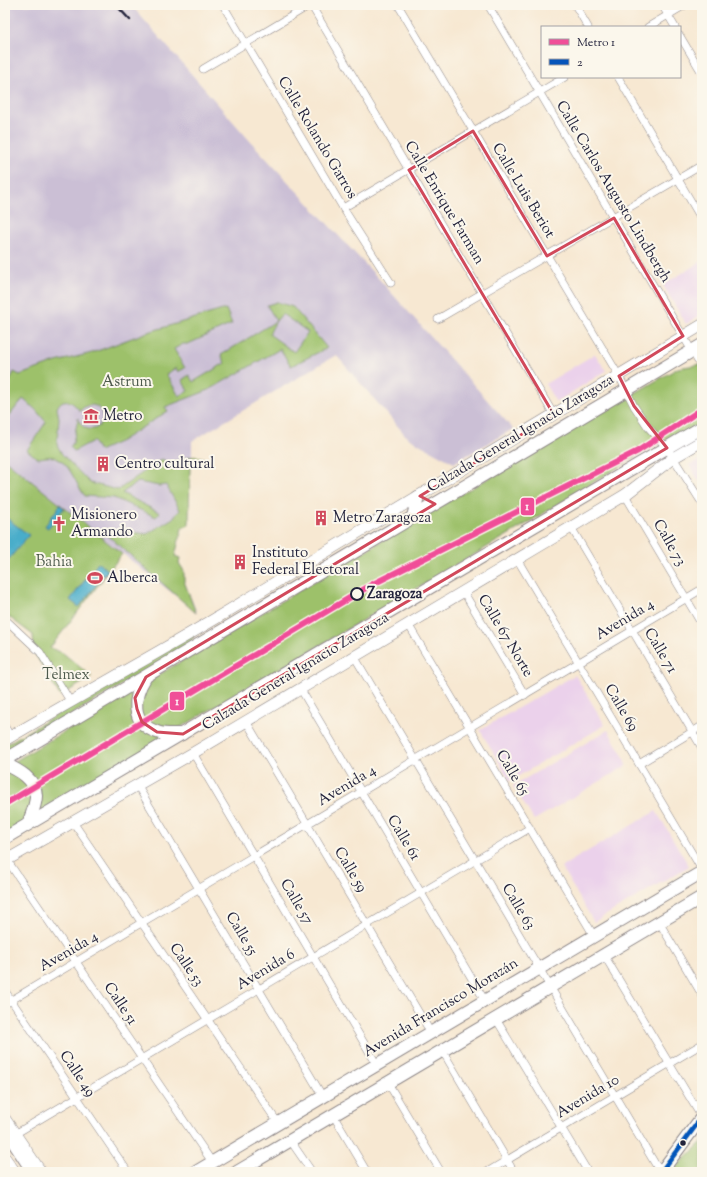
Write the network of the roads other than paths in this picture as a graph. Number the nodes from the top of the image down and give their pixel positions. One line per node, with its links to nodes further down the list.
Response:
1 (223, 5): 13 (street, Calle Rolando Garros)
2 (311, 5): 13 (street); 21 (street, Calle Enrique Farman)
3 (398, 5): 19 (street, Calle Luis Beriot)
4 (488, 5): 18 (street, Calle Carlos Augusto Lindbergh)
5 (575, 5): 9 (street)
6 (662, 5): 8 (street)
7 (685, 5): 8 (street)
8 (668, 15): 10 (street); 11 (street)
9 (587, 26)
10 (650, 26)
11 (674, 26)
12 (681, 38): 15 (street)
13 (246, 43): 14 (street); 23 (street, Calle Rolando Garros)
14 (203, 69)
15 (702, 73)
16 (564, 78): 18 (street)
17 (619, 78): 22 (street)
18 (539, 93): 19 (street); 24 (street, Calle Carlos Augusto Lindbergh)
19 (473, 131): 21 (street); 26 (street, Calle Luis Beriot)
20 (702, 165): 22 (street)
21 (409, 170): 23 (street); 28 (street, Calle Enrique Farman)
22 (678, 179): 24 (street); 25 (street)
23 (343, 208): 27 (street, Calle Rolando Garros)
24 (614, 218): 26 (street); 31 (street, Calle Carlos Augusto Lindbergh)
25 (702, 220)
26 (547, 256): 28 (street); 34 (street, Calle Luis Beriot)
27 (391, 283)
28 (482, 293): 29 (street); 36 (street, Calle Enrique Farman)
29 (438, 319)
30 (702, 326): 31 (main road, Calzada General Ignacio Zaragoza)
31 (683, 336): 32 (street, Calle Carlos Augusto Lindbergh); 34 (main road, Calzada General Ignacio Zaragoza)
32 (697, 348): 33 (street, Calle Carlos Augusto Lindbergh); 35 (main road, Calzada General Ignacio Zaragoza)
33 (702, 368)
34 (619, 376): 35 (street, Calle Luis Beriot); 36 (main road, Calzada General Ignacio Zaragoza)
35 (626, 390): 39 (street, Calle Luis Beriot); 43 (main road, Calzada General Ignacio Zaragoza)
36 (554, 414): 41 (main road, Calzada General Ignacio Zaragoza)
37 (702, 427): 39 (main road, Calzada General Ignacio Zaragoza)
38 (702, 441): 39 (main road, Calzada General Ignacio Zaragoza)
39 (670, 453): 40 (main road, Calzada General Ignacio Zaragoza); 42 (street, Calle Luis Beriot); 64 (main road, Calzada General Ignacio Zaragoza)
40 (625, 495): 45 (main road, Calzada General Ignacio Zaragoza); 49 (street, Calle 73)
41 (419, 496): 43 (main road); 44 (main road); 59 (main road, Calzada General Ignacio Zaragoza)
42 (702, 503)
43 (435, 504): 44 (main road, Calzada General Ignacio Zaragoza)
44 (413, 517): 56 (main road, Calzada General Ignacio Zaragoza)
45 (571, 527): 46 (main road, Calzada General Ignacio Zaragoza); 53 (street, Calle 71)
46 (517, 559): 48 (main road, Calzada General Ignacio Zaragoza); 55 (street, Calle 69)
47 (702, 589): 49 (street, Avenida 4)
48 (463, 591): 51 (main road, Calzada General Ignacio Zaragoza); 58 (street, Calle 67 Norte)
49 (689, 597): 52 (street, Calle 73); 53 (street, Avenida 4)
50 (5, 618): 59 (street)
51 (408, 624): 54 (main road, Calzada General Ignacio Zaragoza); 62 (street, Calle 65)
52 (702, 625)
53 (632, 631): 55 (street, Avenida 4); 63 (street, Calle 71)
54 (354, 656): 57 (main road, Calzada General Ignacio Zaragoza); 69 (street, Calle 63)
55 (579, 663): 58 (street, Avenida 4); 71 (street, Calle 69)
56 (146, 676): 64 (main road); 68 (main road, Calzada General Ignacio Zaragoza)
57 (300, 688): 60 (main road, Calzada General Ignacio Zaragoza); 73 (street, Calle 61)
58 (525, 695): 62 (street, Avenida 4)
59 (70, 701): 65 (main road, Calzada General Ignacio Zaragoza)
60 (246, 721): 67 (main road, Calzada General Ignacio Zaragoza); 76 (street, Calle 59)
61 (702, 726): 63 (street)
62 (470, 728): 69 (street, Avenida 4); 77 (street, Calle 65)
63 (693, 732): 66 (street, Calle 71); 71 (street)
64 (183, 734): 75 (main road, Calzada General Ignacio Zaragoza)
65 (7, 735)
66 (702, 748)
67 (193, 753): 72 (main road, Calzada General Ignacio Zaragoza); 79 (street, Calle 57)
68 (5, 760)
69 (416, 760): 73 (street, Avenida 4); 81 (street, Calle 63)
70 (5, 764): 75 (main road)
71 (639, 764): 82 (street, Calle 69)
72 (137, 785): 74 (main road, Calzada General Ignacio Zaragoza); 83 (street, Calle 55)
73 (362, 793): 76 (street, Avenida 4); 84 (street, Calle 61)
74 (73, 822): 80 (main road, Calzada General Ignacio Zaragoza); 87 (street, Calle 53)
75 (28, 824): 78 (main road, Calzada General Ignacio Zaragoza)
76 (308, 825): 79 (street, Avenida 4); 88 (street, Calle 59)
77 (530, 828): 81 (street, Avenida 6); 89 (street, Calle 65)
78 (5, 838)
79 (254, 857): 83 (street, Avenida 4); 91 (street, Calle 57)
80 (6, 860): 92 (street, Calle 51)
81 (476, 861): 84 (street, Avenida 6); 93 (street, Calle 63)
82 (702, 871): 89 (main road, Avenida Francisco Morazán)
83 (199, 890): 87 (street, Avenida 4); 95 (street, Calle 55)
84 (421, 894): 88 (street, Avenida 6); 98 (street, Calle 61)
85 (702, 897): 86 (main road)
86 (659, 922): 90 (main road); 97 (street)
87 (142, 924): 92 (street, Avenida 4); 101 (street, Calle 53)
88 (368, 926): 91 (street, Avenida 6); 102 (street, Calle 59)
89 (594, 936): 93 (main road, Avenida Francisco Morazán)
90 (604, 955): 94 (main road); 106 (street)
91 (314, 958): 95 (street, Avenida 6); 107 (street, Calle 57)
92 (77, 962): 99 (street, Avenida 4); 105 (street, Calle 51)
93 (539, 968): 94 (street, Calle 63); 98 (main road, Avenida Francisco Morazán)
94 (550, 987): 100 (main road); 109 (street, Calle 63)
95 (259, 990): 101 (street, Avenida 6); 110 (street, Calle 55)
96 (5, 991): 99 (street, Calle 49)
97 (702, 995)
98 (484, 1001): 102 (main road, Avenida Francisco Morazán)
99 (8, 1002): 111 (street, Calle 49)
100 (496, 1019): 104 (main road); 116 (street)
101 (208, 1020): 105 (street, Avenida 6); 115 (street, Calle 53)
102 (431, 1033): 107 (main road, Avenida Francisco Morazán)
103 (702, 1044): 106 (street, Avenida 10)
104 (442, 1050): 108 (main road); 120 (street)
105 (142, 1059): 111 (street, Avenida 6); 121 (street, Calle 51)
106 (670, 1064): 109 (street, Avenida 10); 113 (street)
107 (377, 1065): 110 (main road, Avenida Francisco Morazán)
108 (388, 1083): 112 (main road); 130 (street)
109 (615, 1096): 116 (street, Avenida 10); 134 (street, Calle 63)
110 (323, 1097): 115 (main road, Avenida Francisco Morazán)
111 (77, 1098): 117 (street, Avenida 6); 125 (street, Calle 49)
112 (333, 1115): 118 (main road); 129 (street)
113 (702, 1117): 134 (main road)
114 (5, 1119): 117 (main road)
115 (278, 1123): 121 (main road, Avenida Francisco Morazán)
116 (561, 1128): 120 (street, Avenida 10); 133 (street)
117 (10, 1131): 123 (main road); 124 (main road)
118 (290, 1140): 127 (main road); 128 (street)
119 (5, 1158): 122 (main road)
120 (507, 1160): 131 (street, Avenida 10); 132 (street)
121 (212, 1162): 126 (main road, Avenida Francisco Morazán)
122 (14, 1172)
123 (33, 1172)
124 (41, 1172)
125 (128, 1172)
126 (196, 1172)
127 (237, 1172)
128 (312, 1172)
129 (367, 1172)
130 (441, 1172)
131 (487, 1172)
132 (514, 1172)
133 (588, 1172)
134 (661, 1172)

